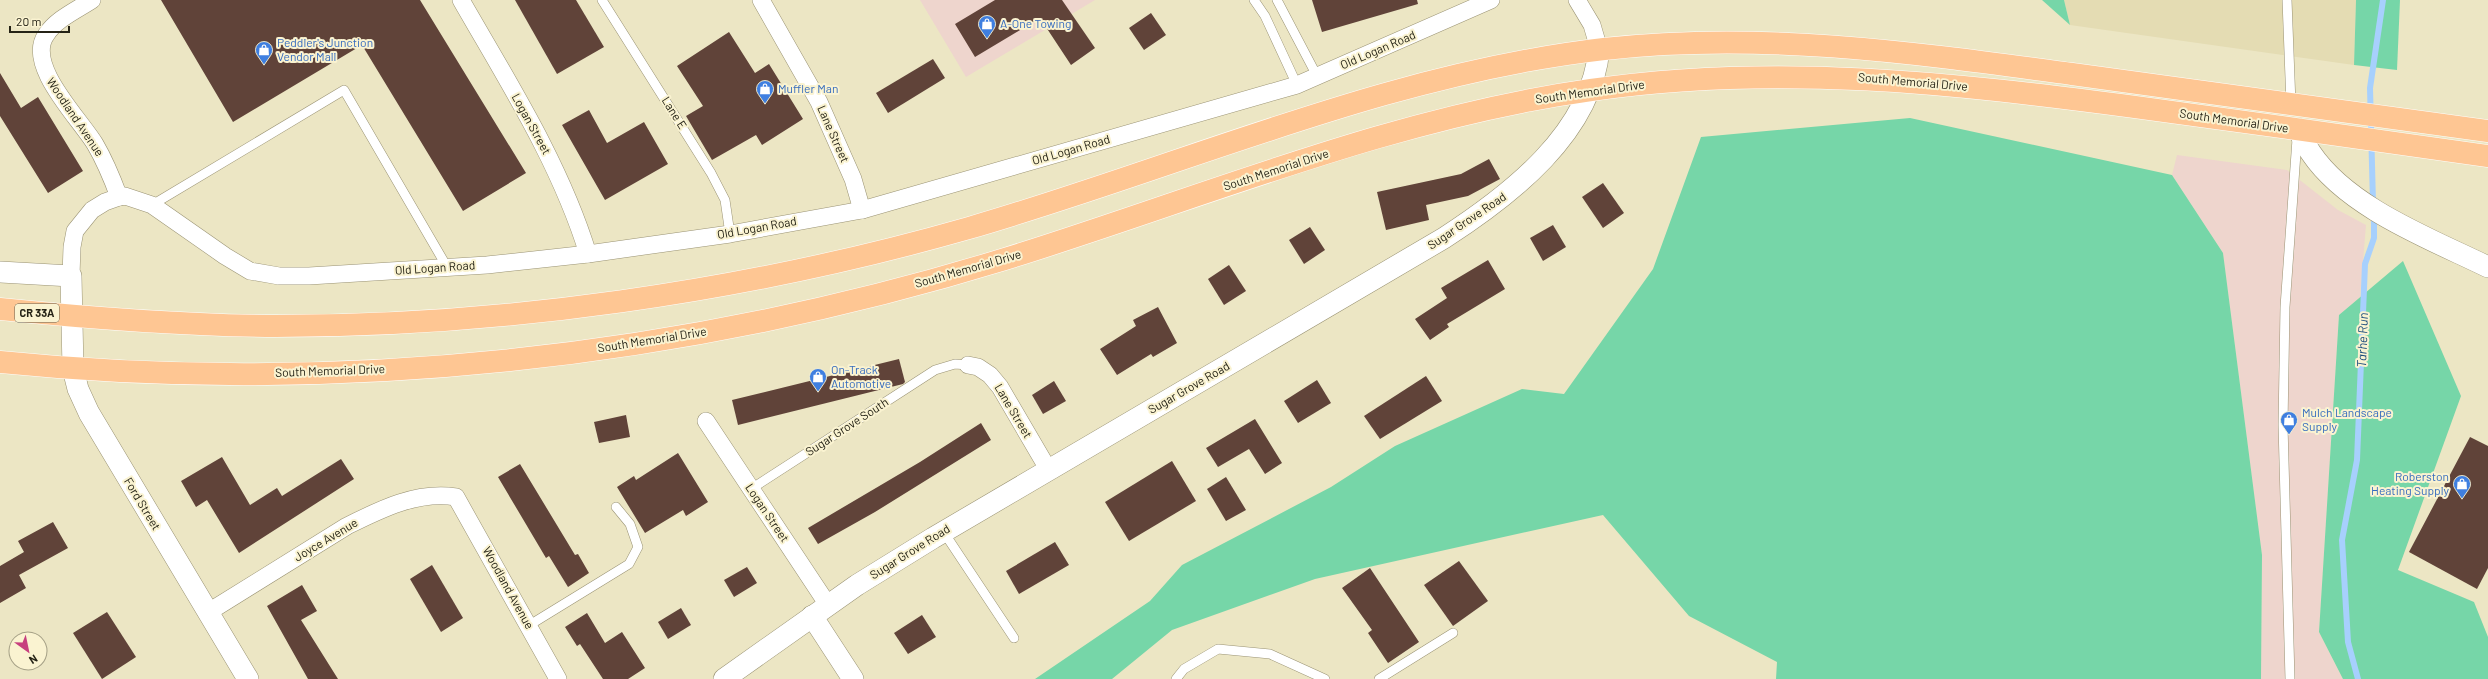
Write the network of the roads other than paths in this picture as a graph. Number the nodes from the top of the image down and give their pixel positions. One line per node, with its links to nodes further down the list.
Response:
1 (92, 0): 18 (street, Woodland Avenue)
2 (461, 0): 22 (street, Logan Street)
3 (602, 0): 21 (lane, Lane E)
4 (761, 0): 20 (street, Lane Street)
5 (1254, 0): 12 (lane)
6 (1277, 0): 11 (lane)
7 (1577, 0): 10 (street)
8 (2287, 0): 14 (lane)
9 (1487, 1): 11 (street, Old Logan Road)
10 (1599, 49): 13 (street, Sugar Grove Road); 14 (highway, South Memorial Drive); 28 (highway, South Memorial Drive)
11 (1317, 76): 12 (street, Old Logan Road)
12 (1297, 85): 20 (street, Old Logan Road)
13 (1590, 90): 15 (highway, South Memorial Drive); 31 (highway, South Memorial Drive); 33 (street, Sugar Grove Road)
14 (2291, 104): 16 (highway, South Memorial Drive)
15 (2298, 129): 17 (highway, South Memorial Drive); 23 (street); 50 (lane)
16 (2488, 131)
17 (2488, 156)
18 (119, 197): 19 (street, Old Logan Road); 26 (street)
19 (152, 205): 24 (street, Old Logan Road); 24 (lane)
20 (862, 210): 21 (street, Old Logan Road)
21 (730, 234): 22 (street, Old Logan Road)
22 (588, 254): 24 (street, Old Logan Road)
23 (2488, 267)
24 (447, 268)
25 (0, 272): 26 (street)
26 (71, 276): 28 (street, Ford Street)
27 (0, 309): 28 (highway, CR 33A)
28 (74, 317): 31 (street, Ford Street)
29 (0, 362): 31 (highway, South Memorial Drive)
30 (968, 365): 33 (street, Lane Street); 34 (lane, Sugar Grove South)
31 (74, 369): 39 (street, Ford Street)
32 (706, 421): 34 (street, Logan Street)
33 (1048, 469): 37 (street, Sugar Grove Road)
34 (751, 489): 38 (street, Logan Street)
35 (456, 497): 39 (street, Joyce Avenue); 40 (street, Woodland Avenue)
36 (616, 507): 40 (lane)
37 (943, 531): 38 (street, Sugar Grove Road); 42 (lane)
38 (820, 611): 45 (street, Sugar Grove Road); 46 (street)
39 (207, 613): 43 (street, Ford Street)
40 (528, 626): 44 (street, Woodland Avenue)
41 (1453, 633): 49 (lane)
42 (1014, 638)
43 (248, 679)
44 (558, 679)
45 (724, 679)
46 (853, 679)
47 (1176, 679): 48 (lane)
48 (1325, 679)
49 (1379, 679)
50 (2290, 679)

